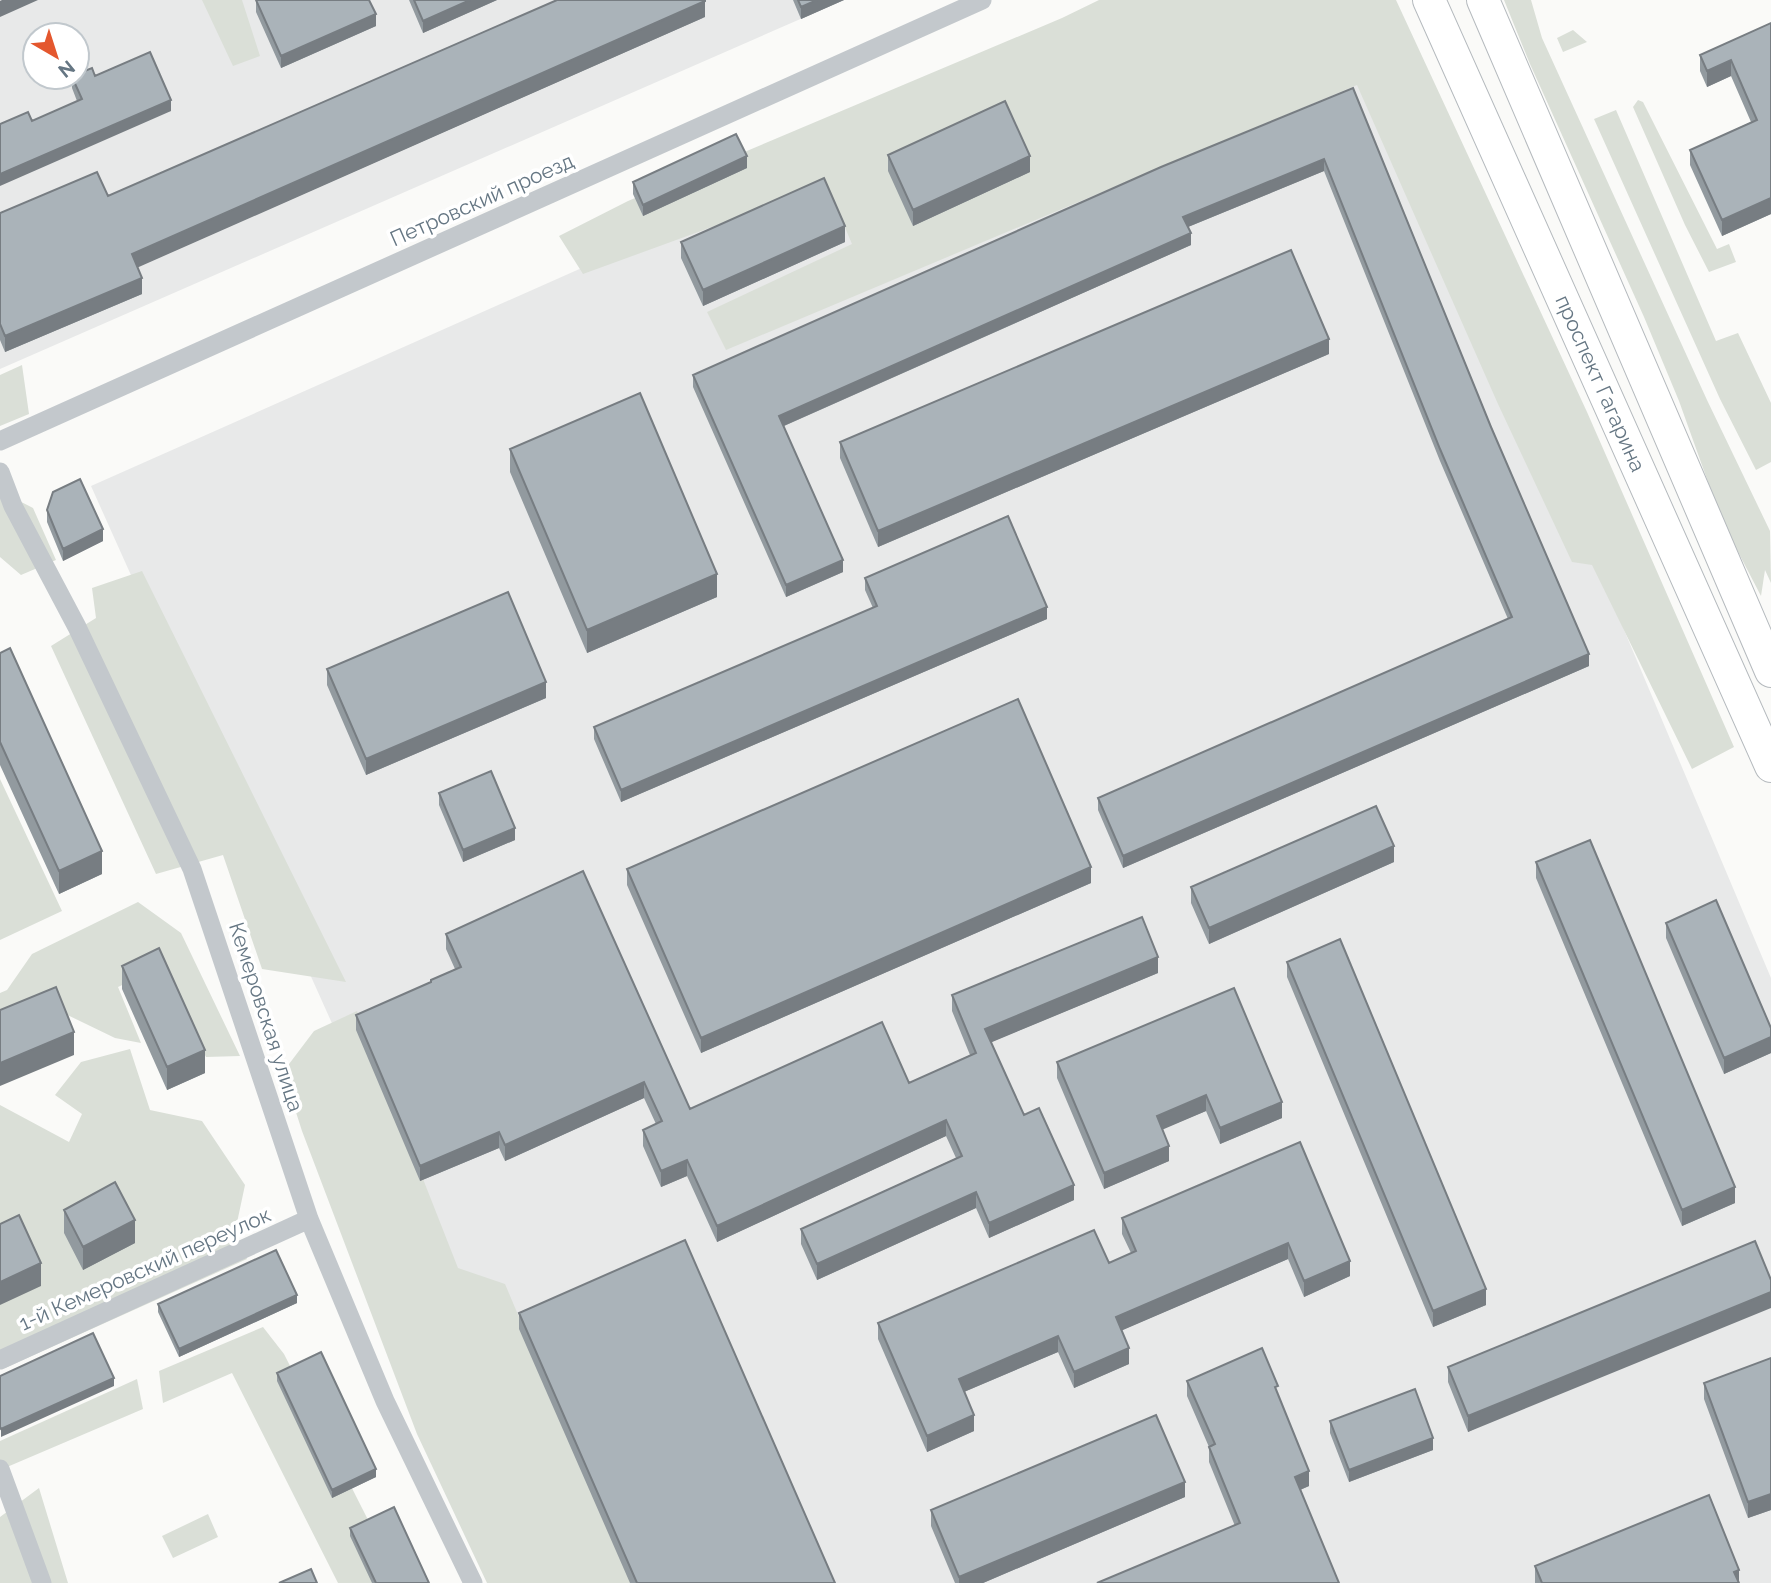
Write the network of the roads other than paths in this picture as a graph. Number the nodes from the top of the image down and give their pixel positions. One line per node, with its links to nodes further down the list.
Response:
1 (982, 0): 4 (street, Петровский проезд)
2 (1429, 0): 7 (main road, проспект Гагарина)
3 (1488, 7): 6 (main road, проспект Гагарина)
4 (0, 441)
5 (0, 472): 8 (street, Кемеровская улица)
6 (1771, 671)
7 (1771, 766)
8 (309, 1219): 9 (street, 1-й Кемеровский переулок); 12 (street, Кемеровская улица)
9 (0, 1360)
10 (0, 1469): 11 (street)
11 (42, 1583)
12 (473, 1583)

